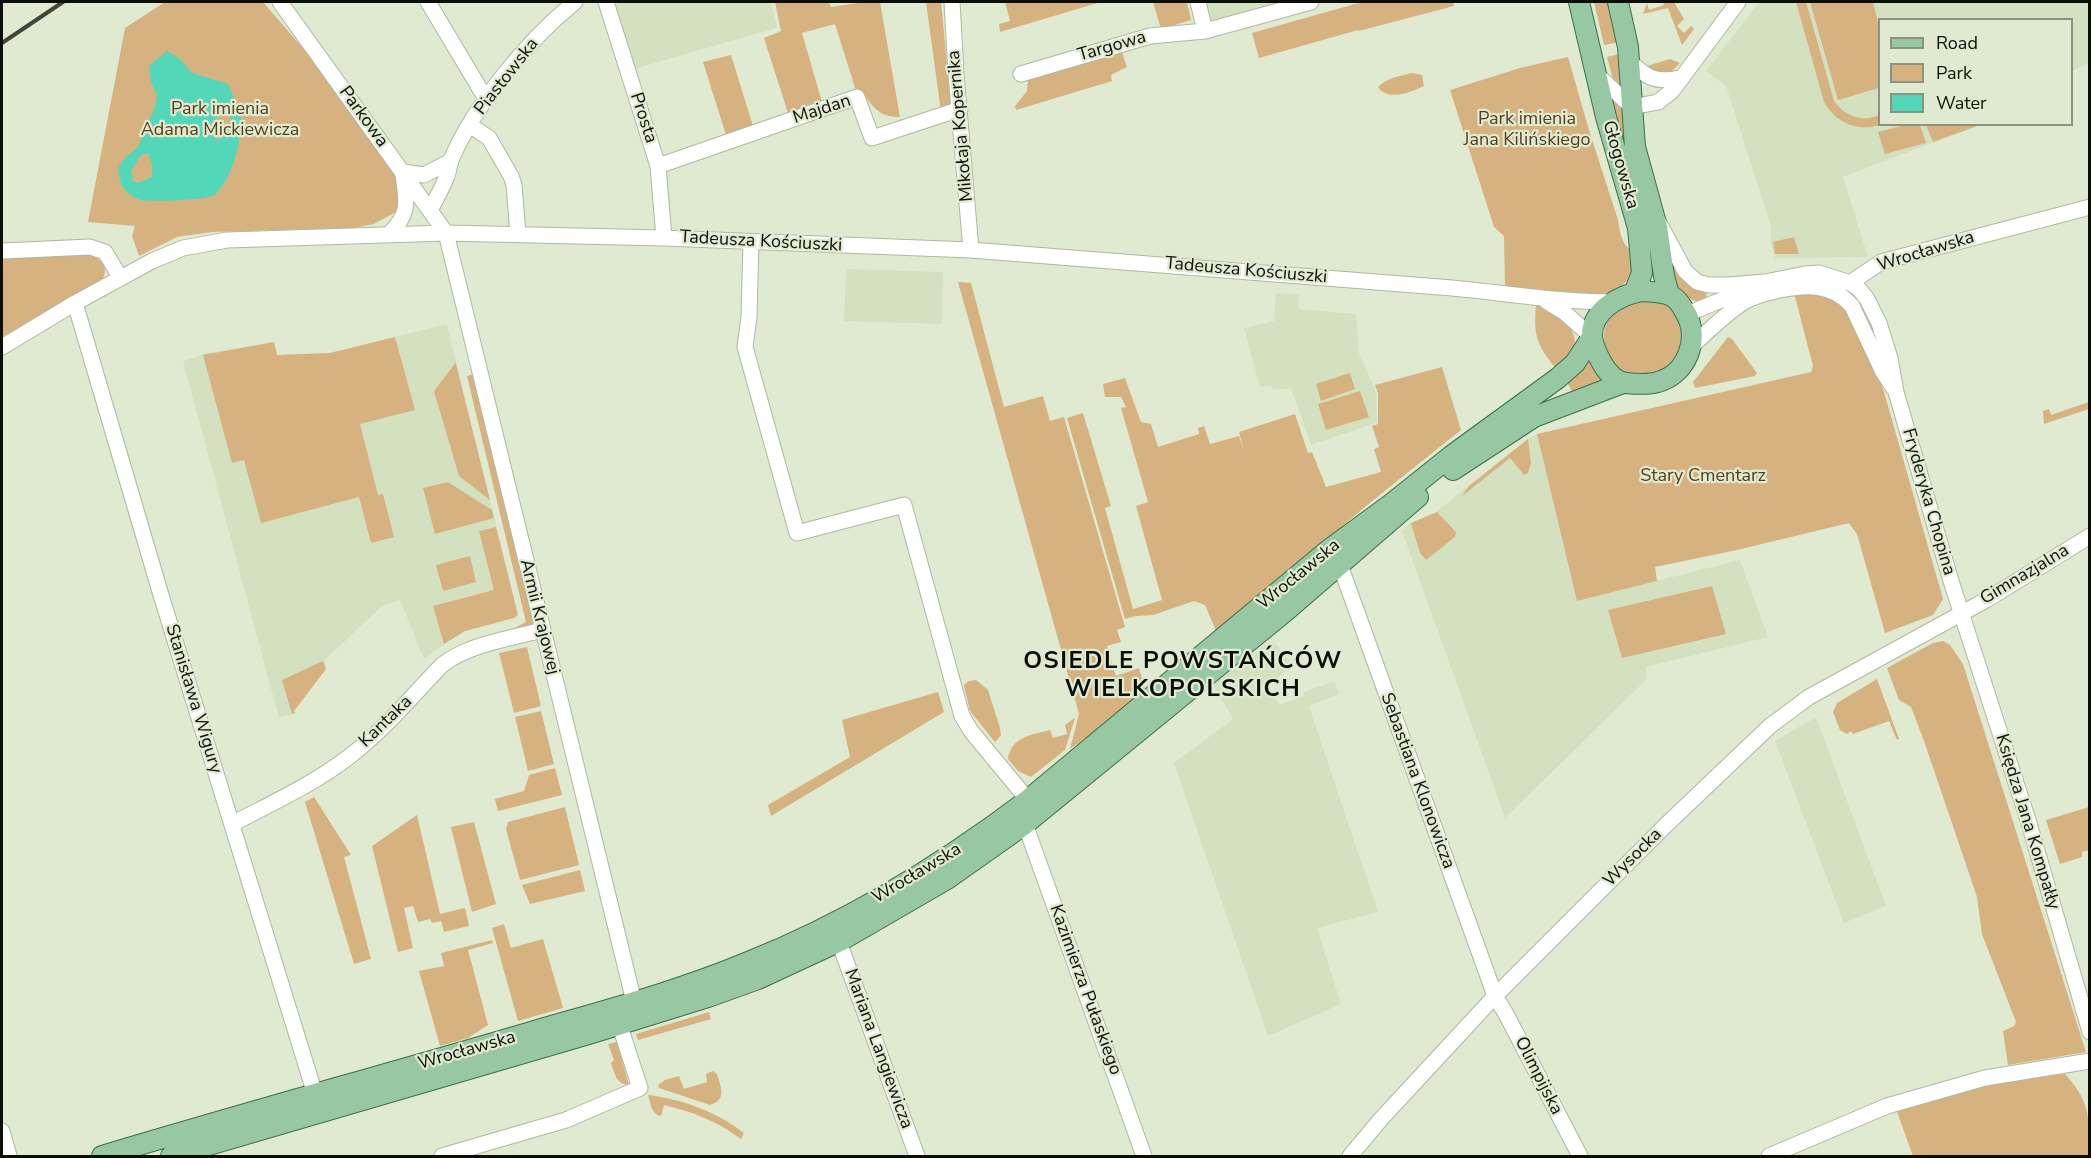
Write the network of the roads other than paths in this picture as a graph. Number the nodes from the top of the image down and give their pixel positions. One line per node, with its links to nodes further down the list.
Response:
1 (280, 2): 22 (street, Parkowa)
2 (428, 2): 16 (street)
3 (575, 2): 16 (street, Piastowska)
4 (606, 2): 21 (street, Prosta)
5 (952, 2): 18 (street, Mikołaja Kopernika)
6 (1198, 2): 11 (street)
7 (1311, 2): 11 (street, Targowa)
8 (1579, 2): 13 (main road, Głogowska)
9 (1618, 2): 12 (main road, Głogowska)
10 (1738, 2): 15 (street)
11 (1205, 31): 14 (street, Targowa)
12 (1629, 61): 15 (street); 17 (main road, Głogowska)
13 (1595, 72): 17 (street); 36 (main road, Głogowska)
14 (1021, 74)
15 (1680, 78): 17 (street)
16 (486, 99): 19 (street, Piastowska)
17 (1632, 107): 25 (main road, Głogowska)
18 (960, 109): 21 (street, Majdan); 31 (street, Mikołaja Kopernika)
19 (471, 126): 20 (street, Piastowska); 28 (street)
20 (451, 161): 22 (street); 24 (street, Piastowska)
21 (658, 166): 29 (street, Prosta)
22 (402, 172): 24 (street, Parkowa); 27 (street)
23 (2090, 207): 35 (street, Wrocławska)
24 (430, 211): 26 (street, Parkowa)
25 (1654, 213): 34 (street); 37 (main road, Głogowska)
26 (446, 233): 27 (street, Tadeusza Kościuszki); 28 (street, Tadeusza Kościuszki); 50 (street, Armii Krajowej)
27 (389, 234): 33 (street, Tadeusza Kościuszki)
28 (518, 234): 29 (street, Tadeusza Kościuszki)
29 (664, 238): 30 (street, Tadeusza Kościuszki)
30 (751, 242): 31 (street, Tadeusza Kościuszki); 51 (street)
31 (971, 250): 38 (street, Tadeusza Kościuszki)
32 (2, 251): 33 (street)
33 (120, 277): 40 (street, Tadeusza Kościuszki)
34 (1765, 282): 35 (street); 41 (street)
35 (1850, 283): 46 (street, Fryderyka Chopina)
36 (1635, 292): 37 (main road); 39 (main road)
37 (1669, 295): 41 (main road)
38 (1540, 298): 39 (street, Tadeusza Kościuszki); 42 (street, Tadeusza Kościuszki)
39 (1613, 302): 42 (main road)
40 (75, 303): 43 (street, Tadeusza Kościuszki); 53 (street, Stanisława Wigury)
41 (1687, 314): 44 (main road)
42 (1592, 337): 45 (main road); 51 (main road, Wrocławska)
43 (2, 347)
44 (1691, 347): 45 (main road); 46 (street, Fryderyka Chopina)
45 (1623, 382): 48 (main road, Wrocławska)
46 (1896, 392): 49 (street, Fryderyka Chopina)
47 (2090, 536): 49 (street, Gimnazjalna)
48 (1340, 565): 52 (main road, Wrocławska); 55 (street, Sebastiana Klonowicza)
49 (1960, 613): 55 (street, Wysocka); 57 (street, Księdza Jana Kompałły)
50 (542, 630): 53 (street, Kantaka); 56 (street, Armii Krajowej)
51 (1028, 800): 52 (street); 54 (main road, Wrocławska)
52 (1025, 824): 54 (main road, Wrocławska); 66 (street, Kazimierza Pułaskiego)
53 (232, 825): 59 (street, Stanisława Wigury)
54 (835, 932): 56 (main road, Wrocławska); 65 (street, Mariana Langiewicza)
55 (1495, 996): 67 (street, Wysocka); 68 (street, Olimpijska)
56 (627, 1013): 59 (main road, Wrocławska); 63 (main road, Wrocławska); 64 (street, Armii Krajowej)
57 (2090, 1032)
58 (2090, 1061): 69 (street)
59 (315, 1094): 62 (main road, Wrocławska)
60 (2, 1131): 61 (street)
61 (9, 1156)
62 (102, 1156)
63 (171, 1156)
64 (442, 1156)
65 (917, 1156)
66 (1144, 1156)
67 (1350, 1156)
68 (1580, 1156)
69 (1769, 1156)

